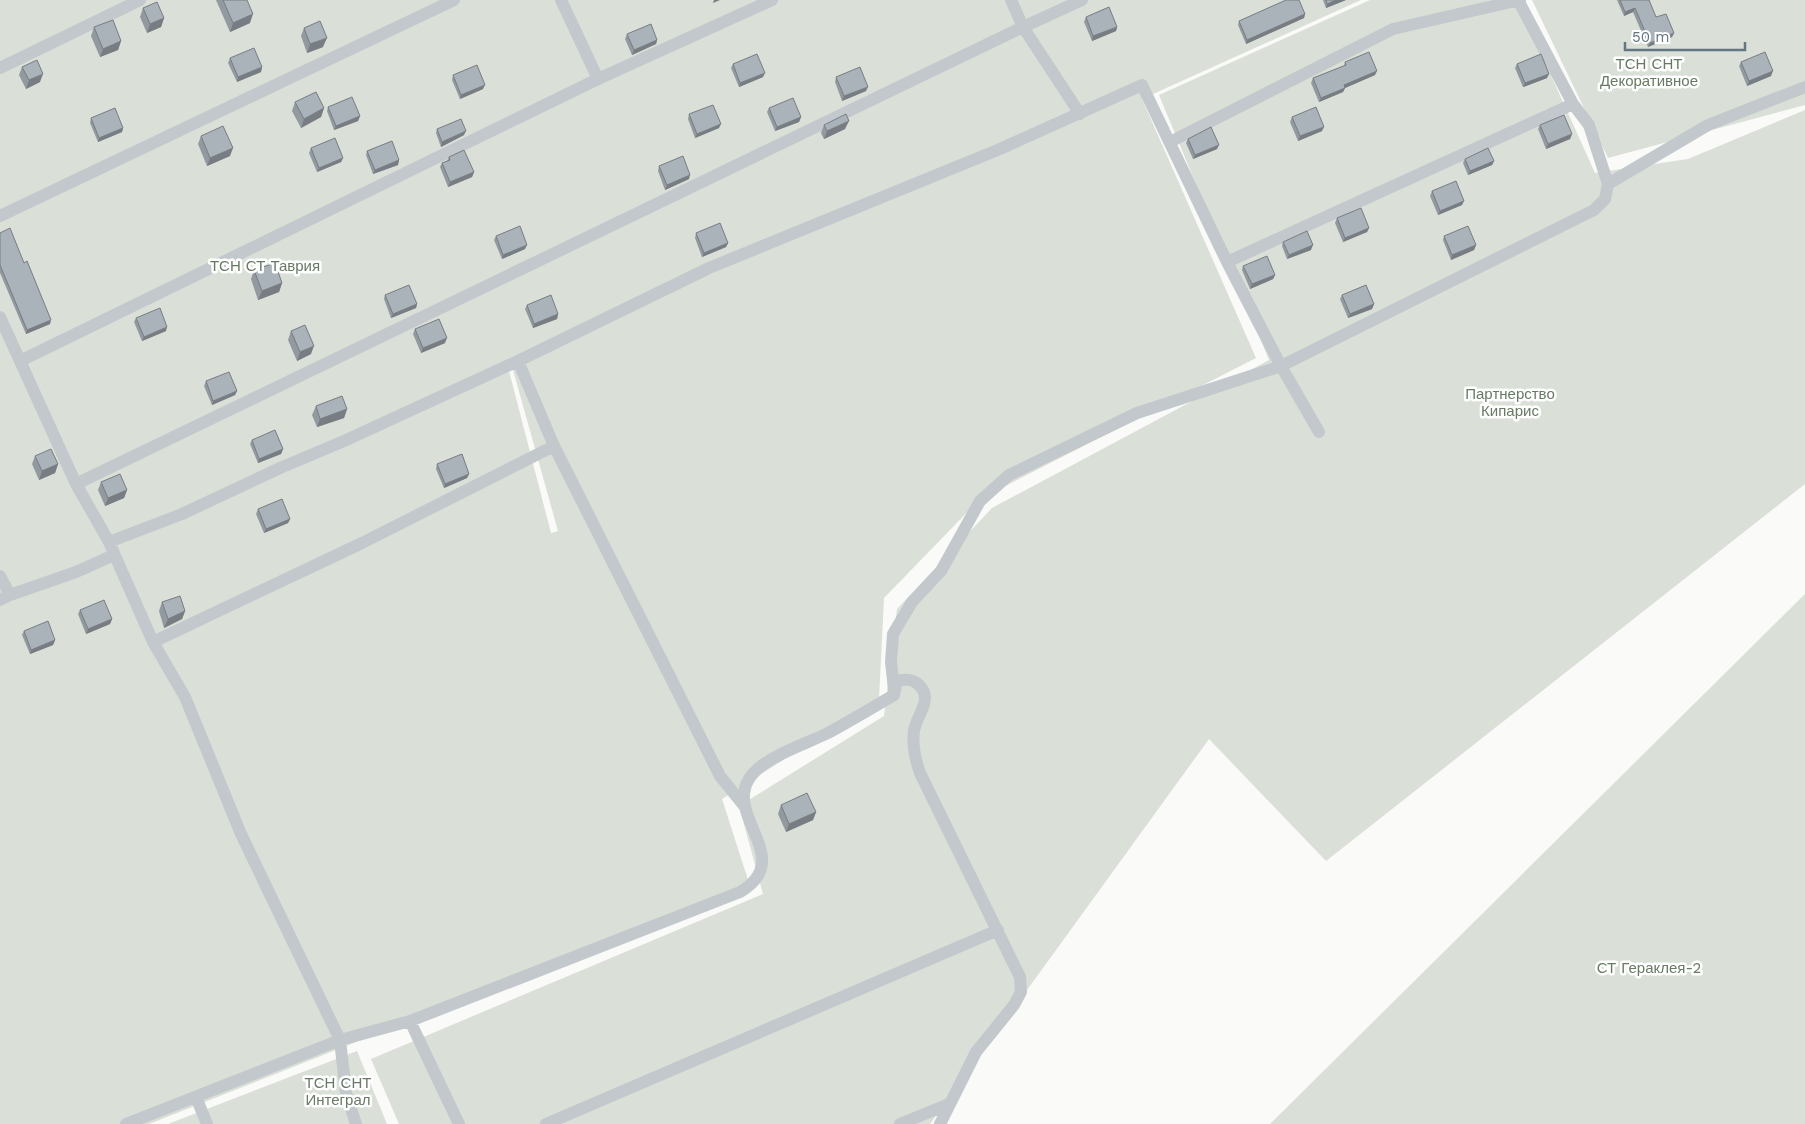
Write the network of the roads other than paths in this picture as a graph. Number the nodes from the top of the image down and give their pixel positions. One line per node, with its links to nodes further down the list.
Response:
1 (140, 0): 9 (street)
2 (454, 0): 16 (street)
3 (561, 0): 10 (street)
4 (772, 0): 10 (street)
5 (1011, 0): 8 (street)
6 (1082, 0): 8 (street)
7 (1519, 0): 12 (street); 14 (street)
8 (1023, 27): 13 (street); 24 (street)
9 (0, 68)
10 (598, 80): 19 (street)
11 (1805, 87): 15 (street)
12 (1573, 104): 15 (street); 17 (street)
13 (1080, 114): 14 (street); 20 (street)
14 (1170, 142): 17 (street)
15 (1608, 184): 21 (street)
16 (0, 216)
17 (1227, 262): 21 (street)
18 (0, 317): 19 (street)
19 (20, 361): 24 (street)
20 (518, 362): 23 (street); 25 (street)
21 (1281, 366): 22 (street); 30 (street)
22 (1319, 432)
23 (554, 446): 29 (street); 31 (street)
24 (76, 484): 25 (street)
25 (109, 542): 26 (street)
26 (114, 555): 28 (street); 29 (street)
27 (0, 576): 28 (street)
28 (5, 598)
29 (153, 642): 34 (street)
30 (894, 695): 31 (street); 32 (street)
31 (745, 807): 33 (street)
32 (998, 930): 36 (street); 41 (street)
33 (410, 1021): 34 (street); 40 (street)
34 (340, 1040): 35 (street); 39 (street)
35 (196, 1096): 37 (street); 38 (street)
36 (949, 1104): 42 (street); 43 (street)
37 (126, 1124)
38 (207, 1124)
39 (356, 1124)
40 (459, 1124)
41 (546, 1124)
42 (900, 1124)
43 (940, 1124)

